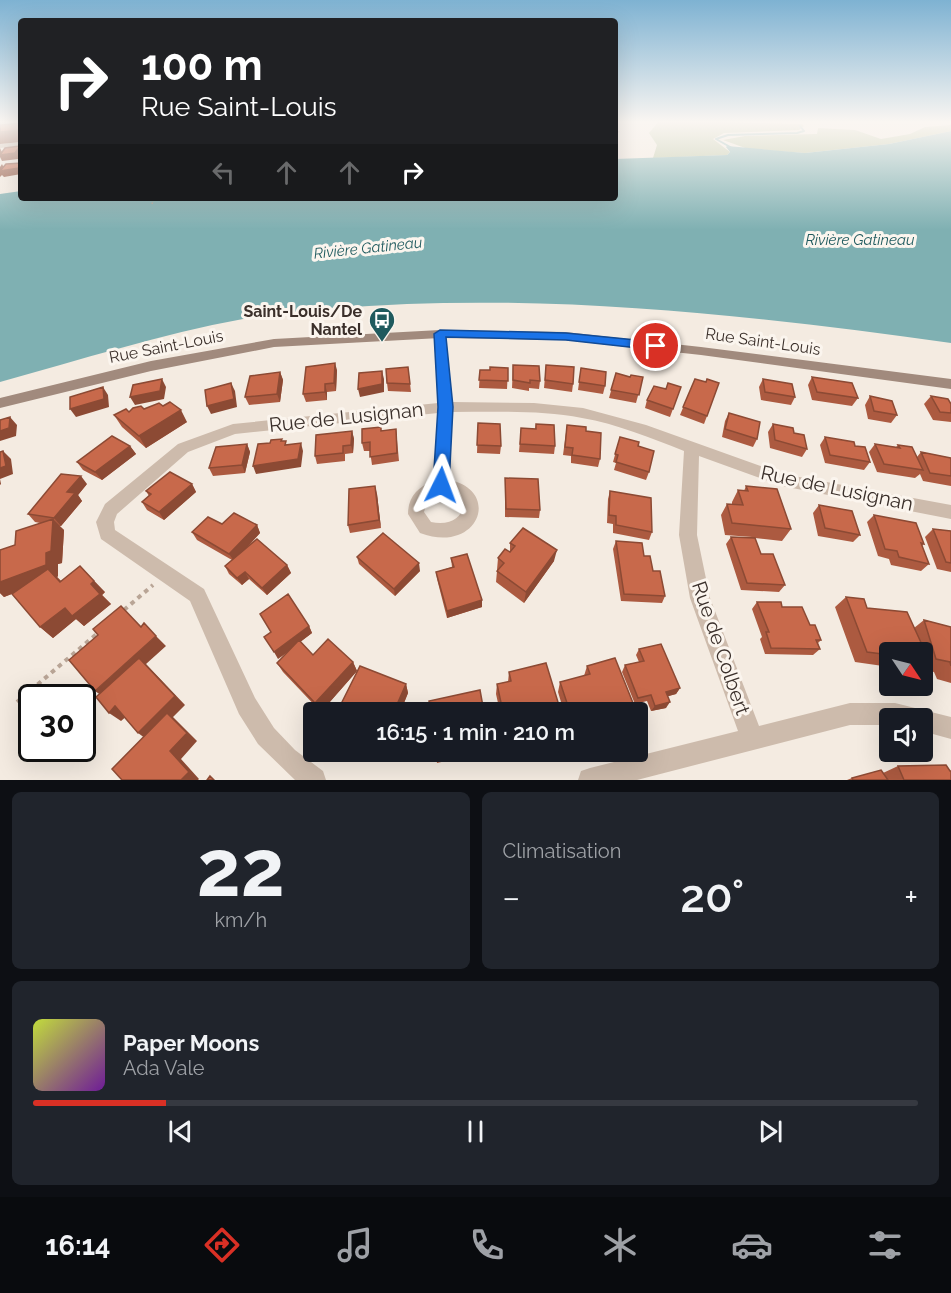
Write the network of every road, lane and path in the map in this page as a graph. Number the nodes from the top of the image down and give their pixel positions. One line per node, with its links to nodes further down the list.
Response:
1 (153, 201): 2 (path)
2 (152, 204)
3 (440, 334): 4 (main road, Rue Saint-Louis); 5 (main road, Rue Saint-Louis); 6 (street)
4 (951, 384)
5 (0, 403)
6 (446, 407): 7 (street, Rue de Lusignan); 8 (street); 10 (street, Rue de Lusignan)
7 (692, 449): 9 (street, Rue de Lusignan); 17 (street, Rue de Colbert)
8 (441, 485)
9 (951, 512)
10 (166, 574): 11 (path); 18 (street, Rue de Lusignan)
11 (122, 611)
12 (105, 627): 13 (path)
13 (17, 702)
14 (879, 714): 17 (street)
15 (933, 723): 16 (street)
16 (951, 728)
17 (753, 740): 19 (street)
18 (314, 780)
19 (590, 780)

